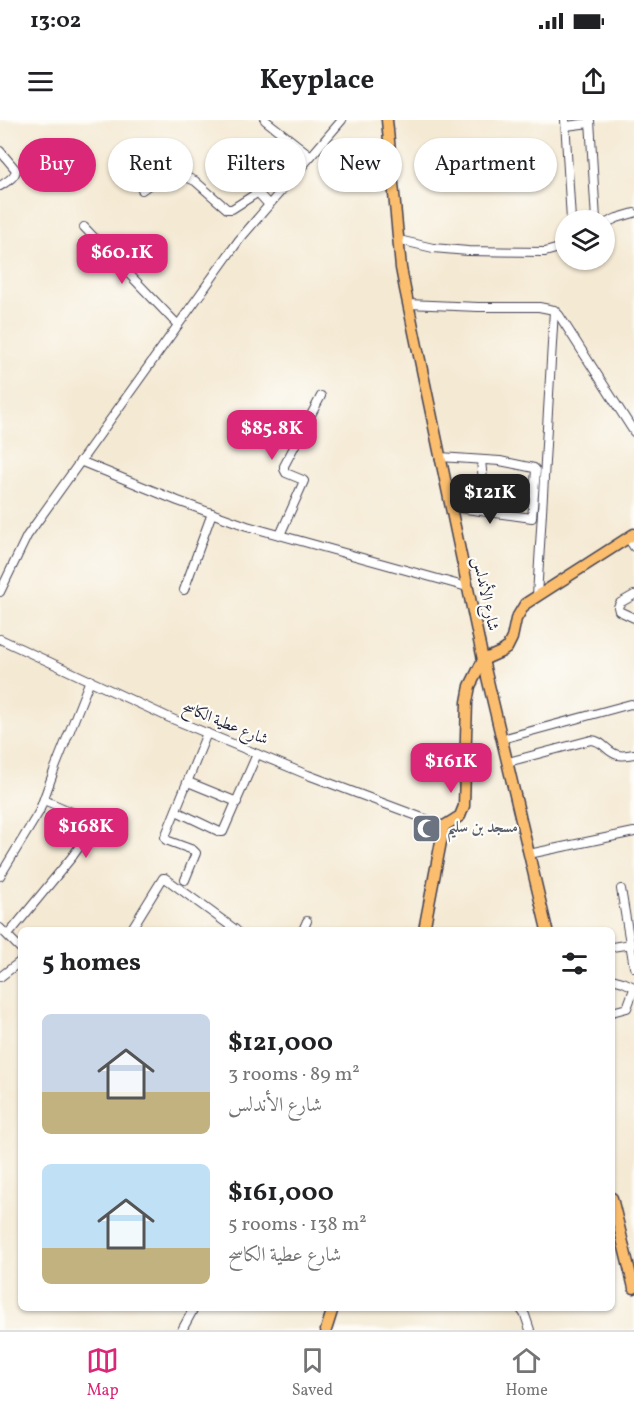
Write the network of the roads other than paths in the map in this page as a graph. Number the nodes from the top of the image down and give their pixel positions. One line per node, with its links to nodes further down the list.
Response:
1 (265, 120): 7 (street)
2 (342, 120): 7 (street)
3 (387, 120): 16 (main road, شارع الأندلس)
4 (590, 122): 5 (street); 12 (street)
5 (565, 123): 11 (street)
6 (0, 151): 9 (street)
7 (311, 156): 10 (street)
8 (193, 180): 10 (street)
9 (0, 186)
10 (269, 205): 20 (street)
11 (570, 210)
12 (595, 210)
13 (634, 213): 14 (street)
14 (615, 219)
15 (84, 227): 20 (street)
16 (399, 240): 17 (street); 18 (main road, شارع الأندلس)
17 (555, 249)
18 (408, 304): 19 (street); 23 (main road, شارع الأندلس)
19 (554, 310): 22 (street); 35 (street)
20 (178, 325): 25 (street)
21 (321, 396): 29 (street)
22 (634, 432)
23 (440, 457): 24 (street); 26 (main road, شارع الأندلس)
24 (481, 460): 27 (street); 27 (street)
25 (80, 461): 28 (street); 33 (street)
26 (451, 507): 27 (street); 31 (main road, شارع الأندلس)
27 (486, 512)
28 (212, 513): 29 (street); 32 (street)
29 (280, 535): 31 (street)
30 (632, 540): 35 (main road)
31 (468, 587): 38 (main road, شارع الأندلس)
32 (184, 590)
33 (0, 592)
34 (634, 595): 36 (street)
35 (537, 596): 38 (main road)
36 (634, 618)
37 (0, 639): 39 (street, شارع عطية الكاسح)
38 (483, 660): 42 (main road, شارع الأندلس); 50 (main road)
39 (90, 681): 41 (street, شارع عطية الكاسح); 47 (street)
40 (634, 705): 42 (street)
41 (207, 733): 43 (street, شارع عطية الكاسح); 46 (street)
42 (502, 739): 45 (main road, شارع الأندلس)
43 (257, 754): 48 (street); 50 (street, شارع عطية الكاسح)
44 (634, 754): 45 (street)
45 (508, 762): 52 (main road, شارع الأندلس)
46 (188, 782): 48 (street); 49 (street)
47 (44, 800): 53 (street); 63 (street)
48 (237, 802): 49 (street)
49 (176, 811): 54 (street)
50 (444, 826): 60 (main road)
51 (634, 832): 52 (street)
52 (529, 854): 61 (main road, شارع الأندلس)
53 (0, 876)
54 (185, 880)
55 (621, 889): 64 (street)
56 (307, 921): 59 (street)
57 (133, 927): 58 (street)
58 (232, 927)
59 (304, 927)
60 (425, 927)
61 (546, 927)
62 (0, 928): 63 (street)
63 (8, 935): 65 (street)
64 (631, 944): 66 (street); 68 (street)
65 (18, 946)
66 (615, 947)
67 (18, 963): 69 (street)
68 (634, 967)
69 (0, 977)
70 (615, 981): 71 (street)
71 (634, 986): 72 (street)
72 (615, 1011)
73 (615, 1210): 74 (main road)
74 (634, 1288)
75 (192, 1311): 78 (street)
76 (332, 1311): 79 (main road)
77 (522, 1311): 80 (street)
78 (182, 1330)
79 (326, 1330)
80 (530, 1330)

